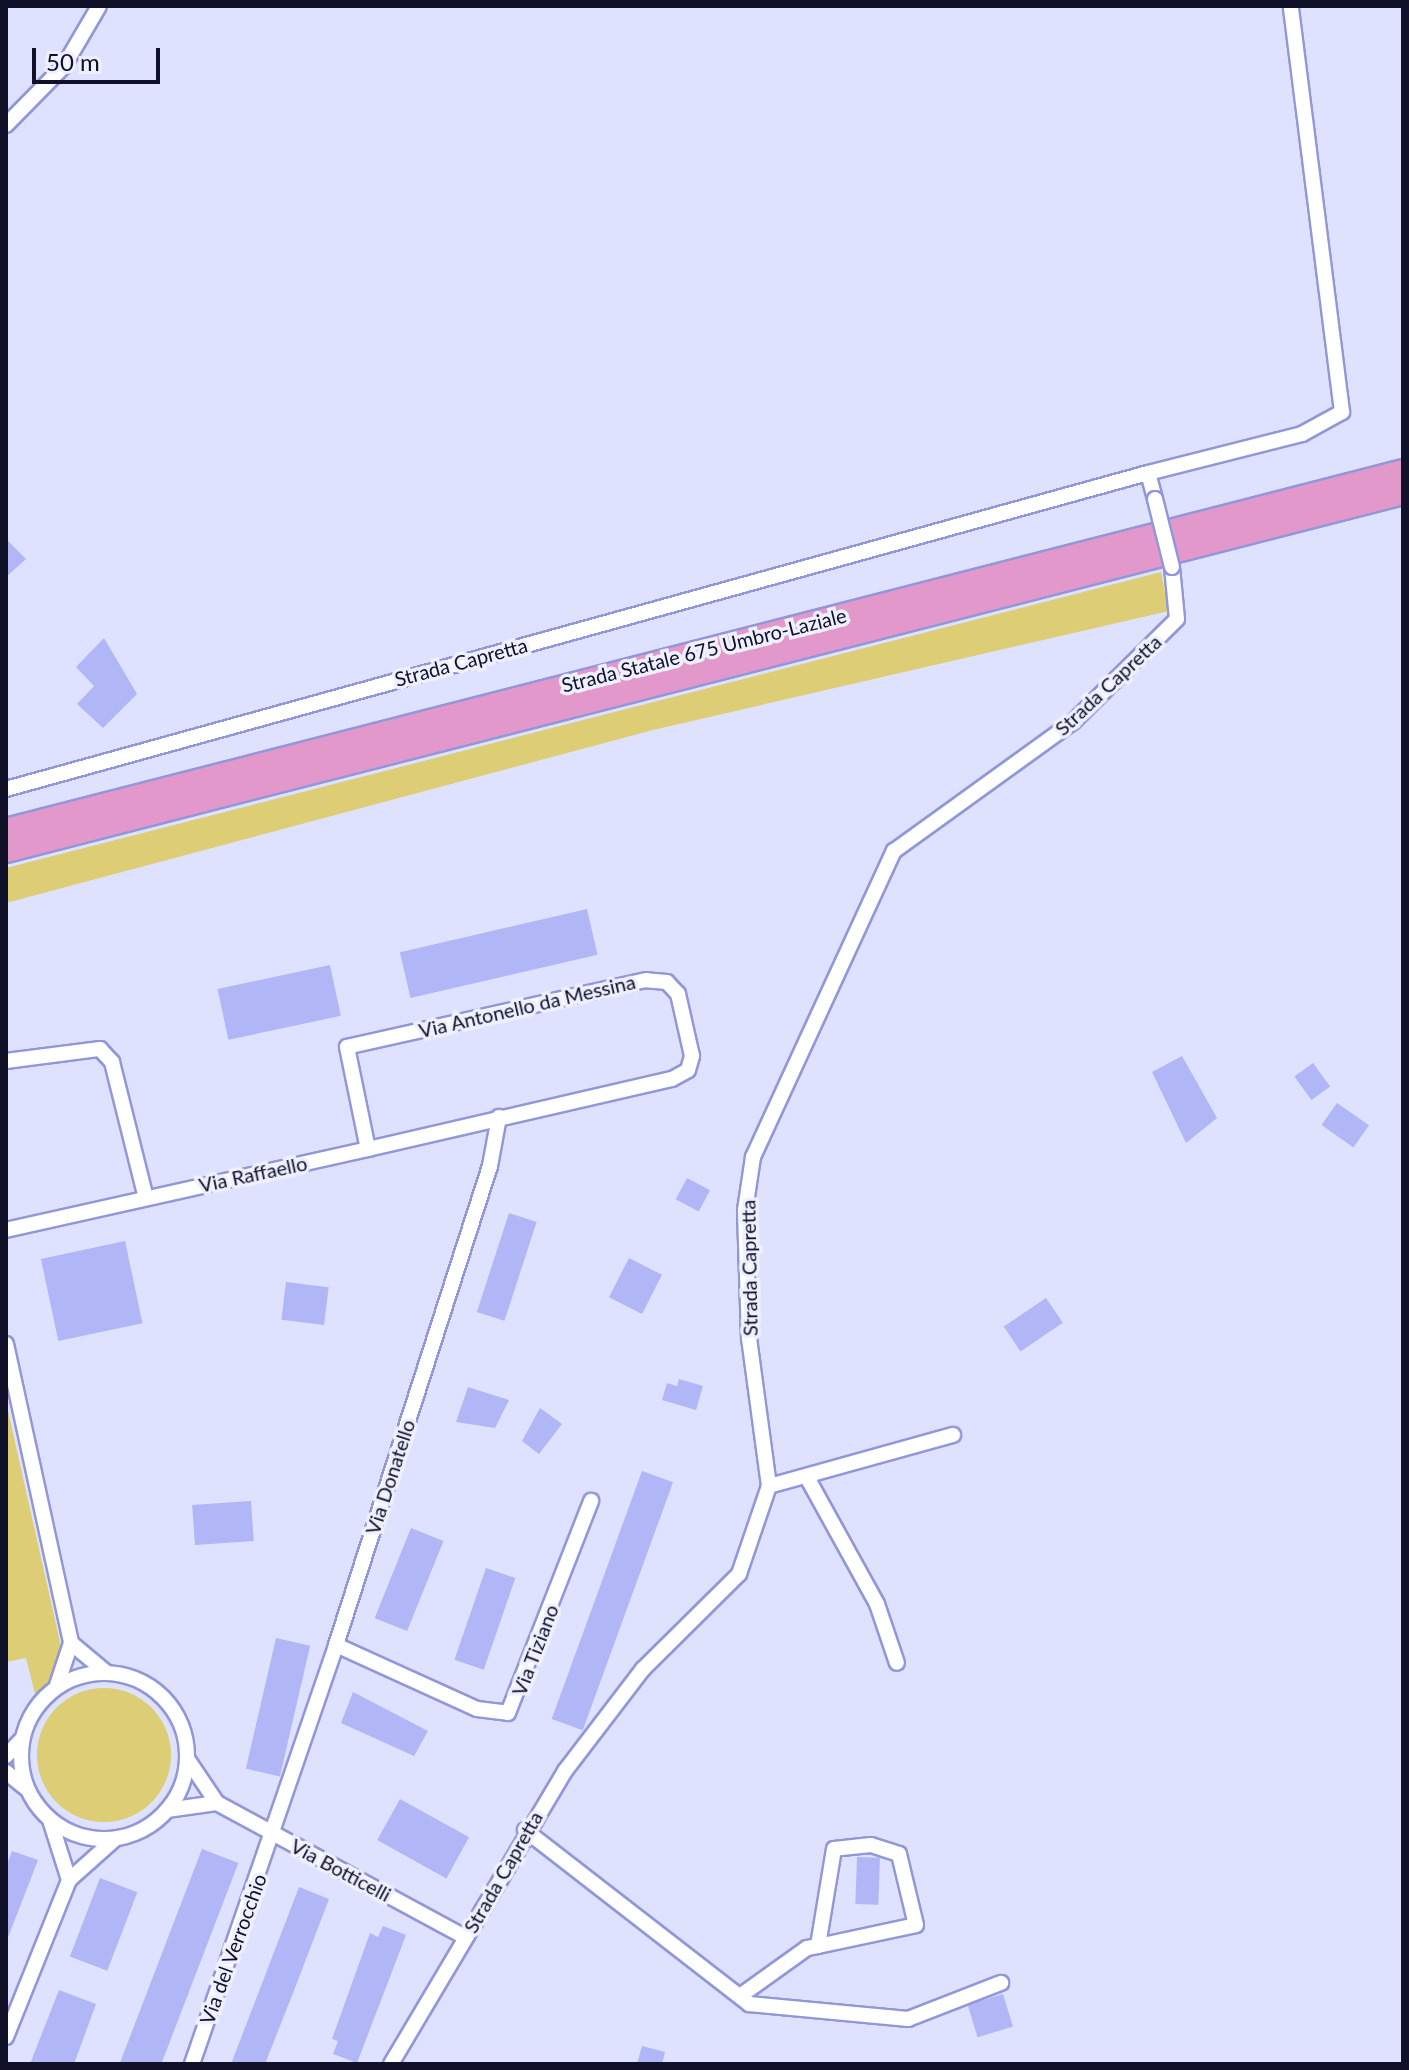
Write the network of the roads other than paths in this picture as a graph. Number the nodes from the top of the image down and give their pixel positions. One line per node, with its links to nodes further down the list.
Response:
1 (99, 6): 3 (street)
2 (1291, 6): 5 (street, Strada Capretta)
3 (6, 125)
4 (1403, 471): 8 (highway, Strada Statale 675 Umbro-Laziale)
5 (1148, 473): 7 (street, Strada Capretta); 18 (street, Strada Capretta, bridge)
6 (1403, 493): 9 (highway, Strada Statale 675 Umbro-Laziale)
7 (6, 789)
8 (6, 830)
9 (6, 851)
10 (6, 1061): 13 (street)
11 (499, 1117): 12 (street, Via Raffaello); 12 (street, Via Antonello da Messina); 21 (street, Via Donatello)
12 (368, 1149): 13 (street, Via Raffaello)
13 (146, 1198): 14 (street, Via Raffaello)
14 (6, 1230)
15 (6, 1344): 20 (street)
16 (953, 1435): 17 (street)
17 (808, 1479): 18 (street); 22 (street)
18 (769, 1486): 33 (street, Strada Capretta)
19 (591, 1501): 21 (street, Via Tiziano)
20 (71, 1643): 23 (street); 24 (street)
21 (336, 1645): 34 (street, Via Donatello)
22 (897, 1663)
23 (107, 1673): 24 (street); 27 (street)
24 (53, 1690): 25 (street)
25 (22, 1738): 26 (street); 29 (street)
26 (6, 1756)
27 (187, 1757): 30 (street, Via Botticelli); 31 (street)
28 (6, 1772): 29 (street)
29 (30, 1795): 32 (street)
30 (217, 1803): 31 (street); 34 (street, Via Botticelli)
31 (167, 1810): 35 (street)
32 (48, 1817): 35 (street); 36 (street)
33 (525, 1830): 37 (street, Strada Capretta); 40 (street)
34 (274, 1834): 37 (street, Via Botticelli); 42 (street, Via del Verrocchio)
35 (116, 1838): 36 (street)
36 (69, 1880): 41 (street)
37 (465, 1937): 43 (street, Strada Capretta)
38 (818, 1946): 38 (street); 40 (street)
39 (1001, 1983): 40 (street)
40 (740, 1996)
41 (6, 2037)
42 (192, 2064)
43 (391, 2064)

